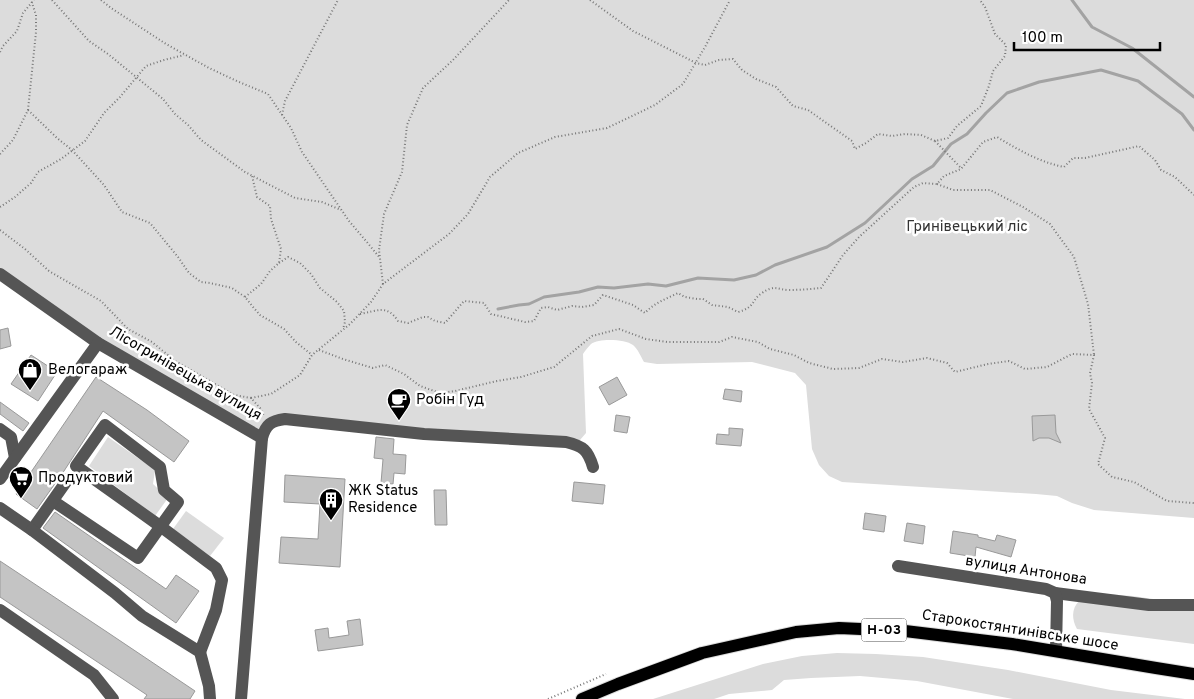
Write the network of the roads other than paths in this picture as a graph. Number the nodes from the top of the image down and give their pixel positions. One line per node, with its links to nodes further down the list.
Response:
1 (0, 274): 2 (street, Лісогринівецька вулиця)
2 (98, 342): 4 (street, Лісогринівецька вулиця); 5 (street)
3 (0, 429): 5 (street)
4 (264, 433): 6 (street); 22 (street, Лісогринівецька вулиця)
5 (15, 458): 7 (street)
6 (593, 467)
7 (0, 479)
8 (68, 479): 9 (street)
9 (53, 501): 11 (street); 12 (street)
10 (0, 508): 12 (street)
11 (160, 526): 11 (street); 18 (street)
12 (32, 530): 18 (street)
13 (898, 566): 14 (street, вулиця Антонова)
14 (1055, 593): 15 (street, вулиця Антонова); 17 (street)
15 (1194, 605)
16 (0, 610): 20 (street)
17 (1056, 651): 19 (main road, Старокостянтинівське шосе / Н-03); 23 (main road, Старокостянтинівське шосе / Н-03)
18 (200, 652): 21 (street)
19 (1194, 674)
20 (113, 699)
21 (210, 699)
22 (241, 699)
23 (582, 699)

